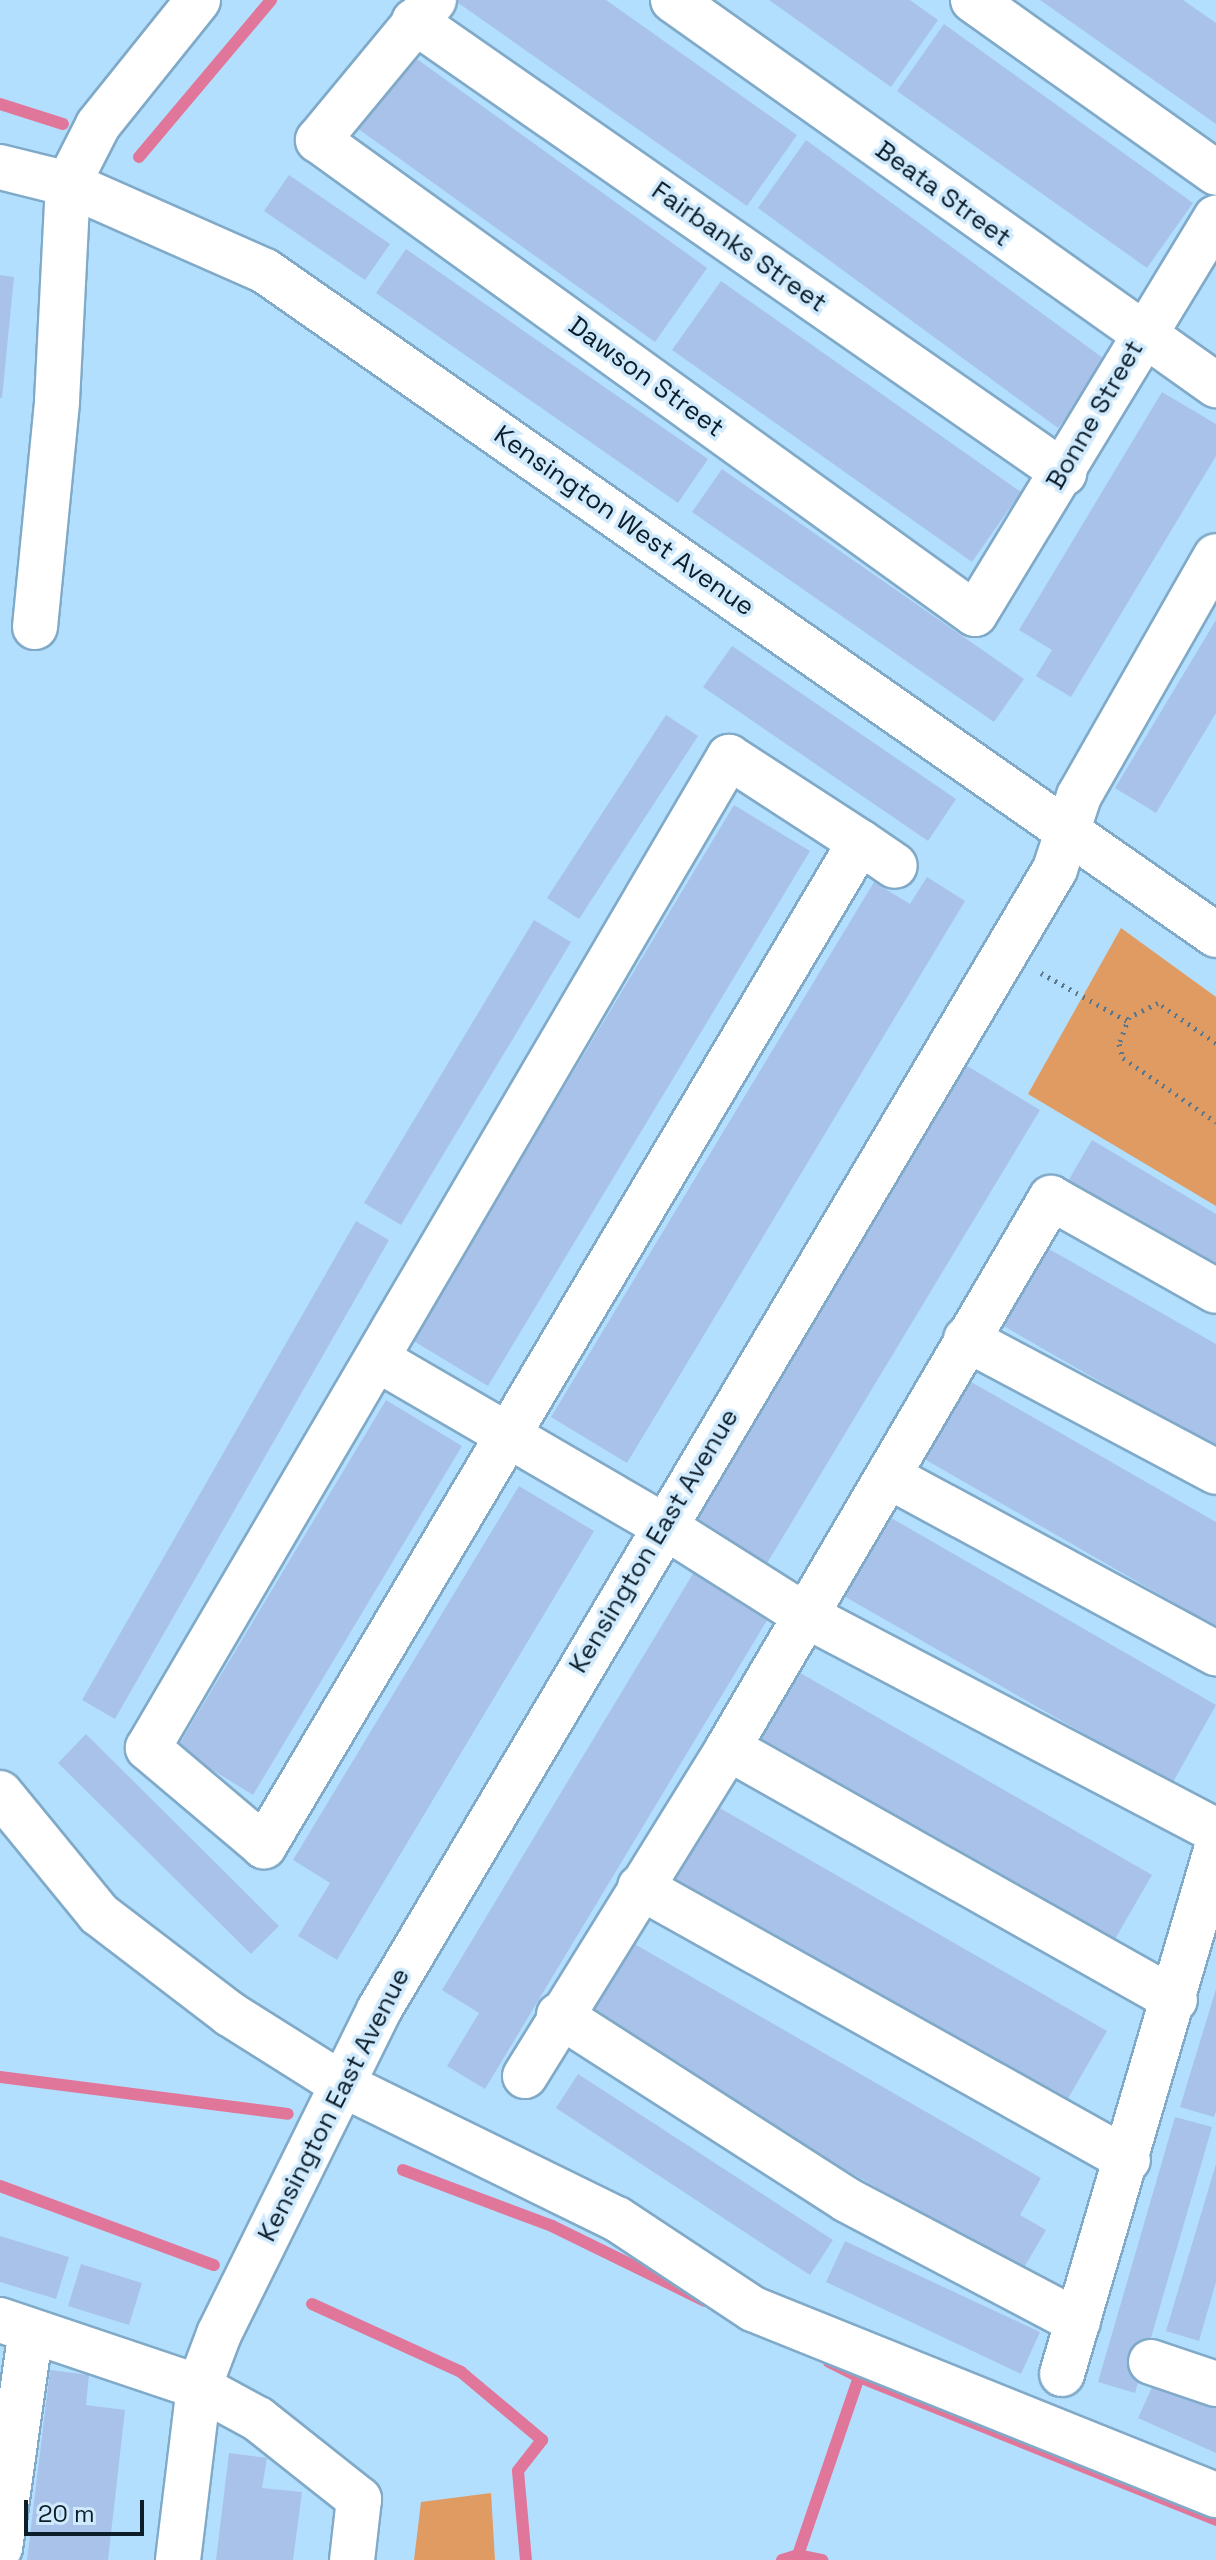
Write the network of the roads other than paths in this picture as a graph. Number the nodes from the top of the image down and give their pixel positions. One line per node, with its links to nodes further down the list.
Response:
1 (198, 0): 7 (street)
2 (673, 0): 9 (street, Beata Street)
3 (973, 0): 6 (street)
4 (424, 10): 11 (street, Fairbanks Street); 13 (street, Dawson Street)
5 (0, 167): 7 (street, Kensington West Avenue)
6 (1216, 173)
7 (68, 184): 14 (street); 15 (street, Kensington West Avenue)
8 (1216, 217): 9 (street, Bonne Street)
9 (1141, 335): 10 (street, Beata Street); 11 (street, Bonne Street)
10 (1216, 385)
11 (1064, 473): 13 (street, Bonne Street)
12 (1216, 556): 15 (street, Kensington East Avenue)
13 (975, 614)
14 (35, 627)
15 (1067, 833): 16 (street, Kensington West Avenue); 23 (street, Kensington East Avenue)
16 (1216, 935)
17 (1216, 1291): 18 (street)
18 (966, 1339): 21 (street); 22 (street)
19 (377, 1359): 20 (street); 20 (street); 20 (street)
20 (508, 1434): 23 (street)
21 (1216, 1472)
22 (888, 1476): 24 (street); 25 (street)
23 (662, 1525): 24 (street); 34 (street, Kensington East Avenue)
24 (803, 1614): 26 (street); 28 (street)
25 (1216, 1653)
26 (728, 1748): 30 (street); 31 (street)
27 (0, 1793): 34 (street)
28 (1216, 1831)
29 (1216, 1850): 31 (street)
30 (640, 1887): 32 (street); 35 (street)
31 (1175, 2000): 35 (street)
32 (559, 2015): 33 (street); 36 (street)
33 (525, 2076)
34 (341, 2084): 41 (street, Kensington East Avenue); 42 (street)
35 (1128, 2160): 36 (street)
36 (1078, 2322): 39 (street)
37 (16, 2325): 41 (street); 43 (street)
38 (1151, 2362): 40 (street)
39 (1062, 2374)
40 (1216, 2382)
41 (199, 2387): 44 (street, Kensington East Avenue); 45 (street)
42 (1216, 2495)
43 (0, 2548)
44 (178, 2560)
45 (352, 2560)

